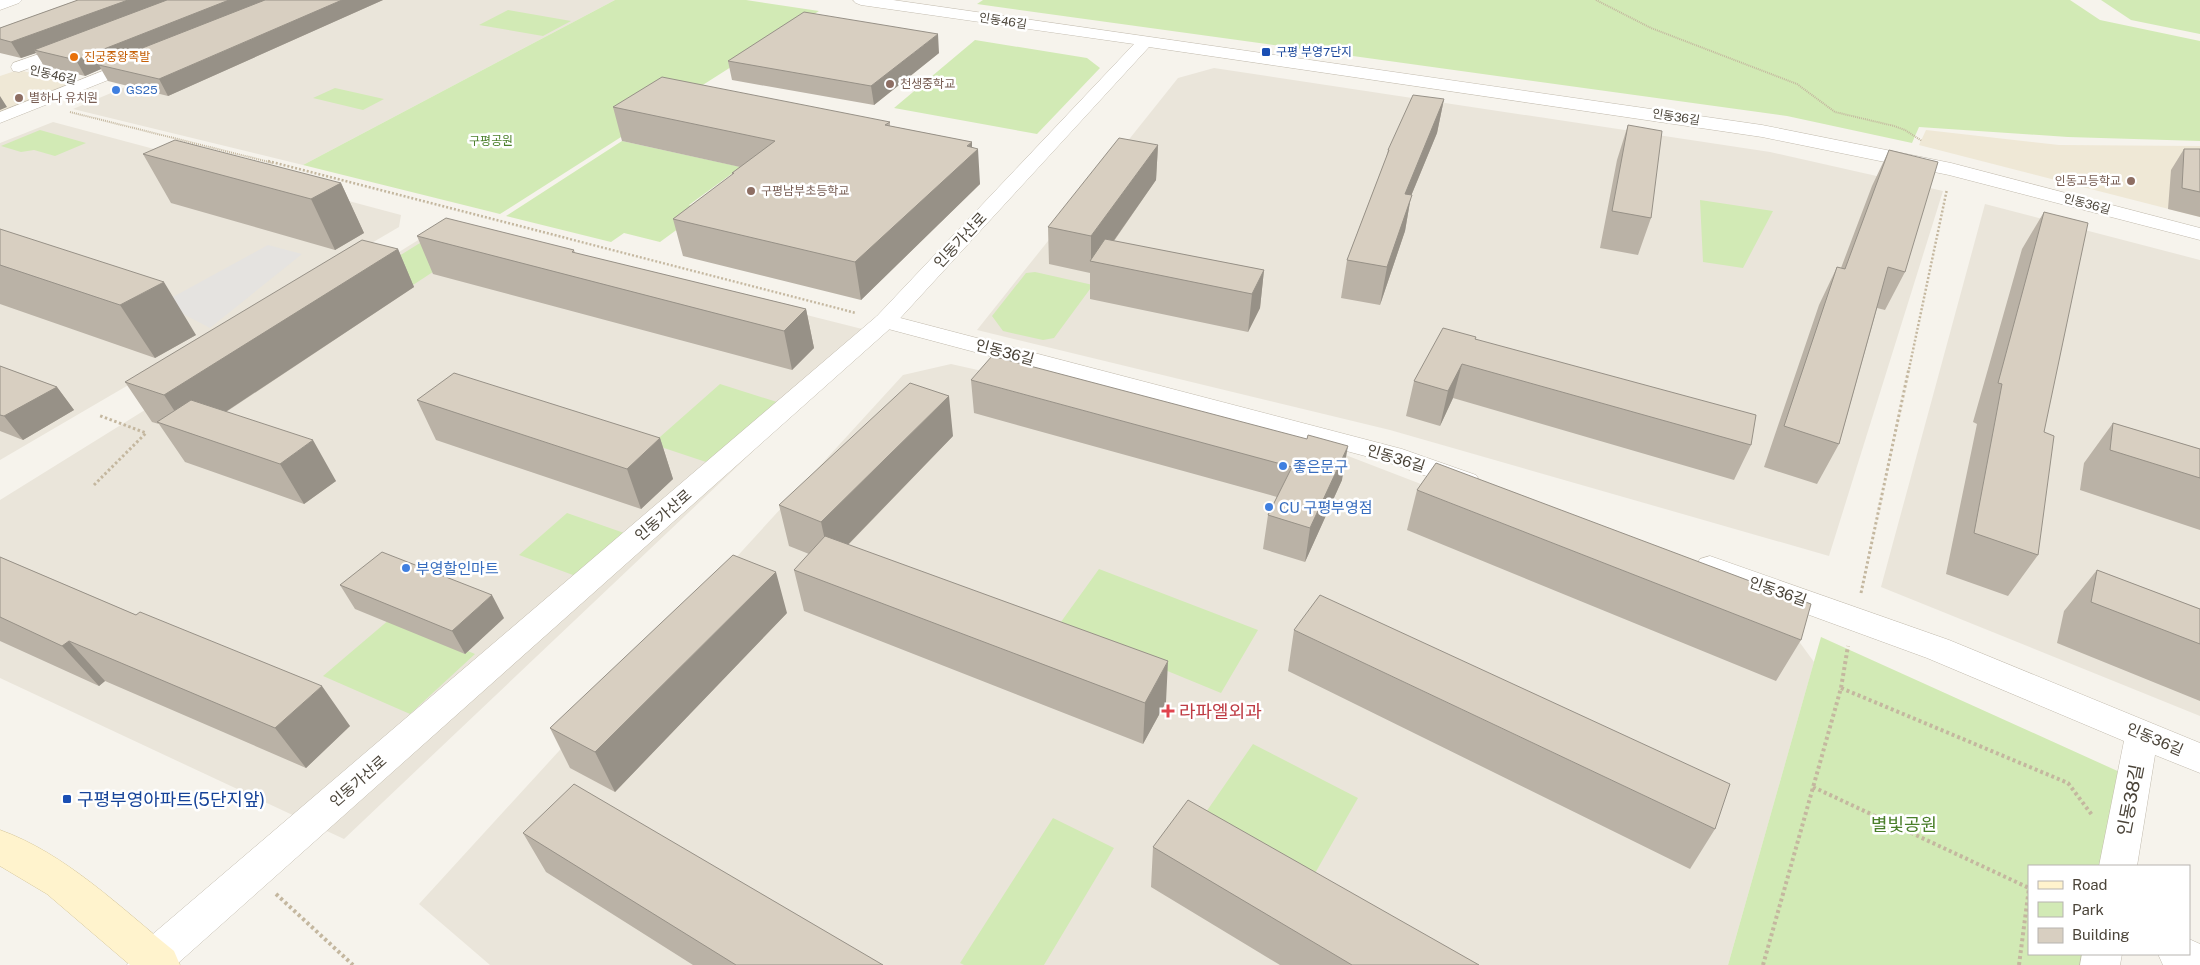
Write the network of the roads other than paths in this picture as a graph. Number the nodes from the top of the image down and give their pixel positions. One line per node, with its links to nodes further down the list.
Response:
1 (14, 0): 3 (street)
2 (861, 0): 5 (street, 인동46길)
3 (0, 5)
4 (90, 40): 8 (street, 인동46길)
5 (1144, 42): 11 (street, 인동36길); 12 (street, 인동가산로)
6 (152, 57): 9 (street, 인동46길)
7 (0, 63): 8 (street, 인동46길)
8 (19, 67): 9 (street, 인동46길)
9 (87, 83): 10 (street, 인동46길)
10 (0, 118)
11 (2200, 234)
12 (885, 321): 13 (street, 인동36길); 20 (street, 인동가산로)
13 (1494, 491)
14 (1689, 560): 15 (street, 인동36길)
15 (2142, 734): 16 (street, 인동36길); 18 (street, 인동38길)
16 (2200, 758)
17 (0, 846): 20 (main road, 인동가산로)
18 (2118, 865)
19 (2180, 955): 21 (street)
20 (154, 963)
21 (2200, 965)

